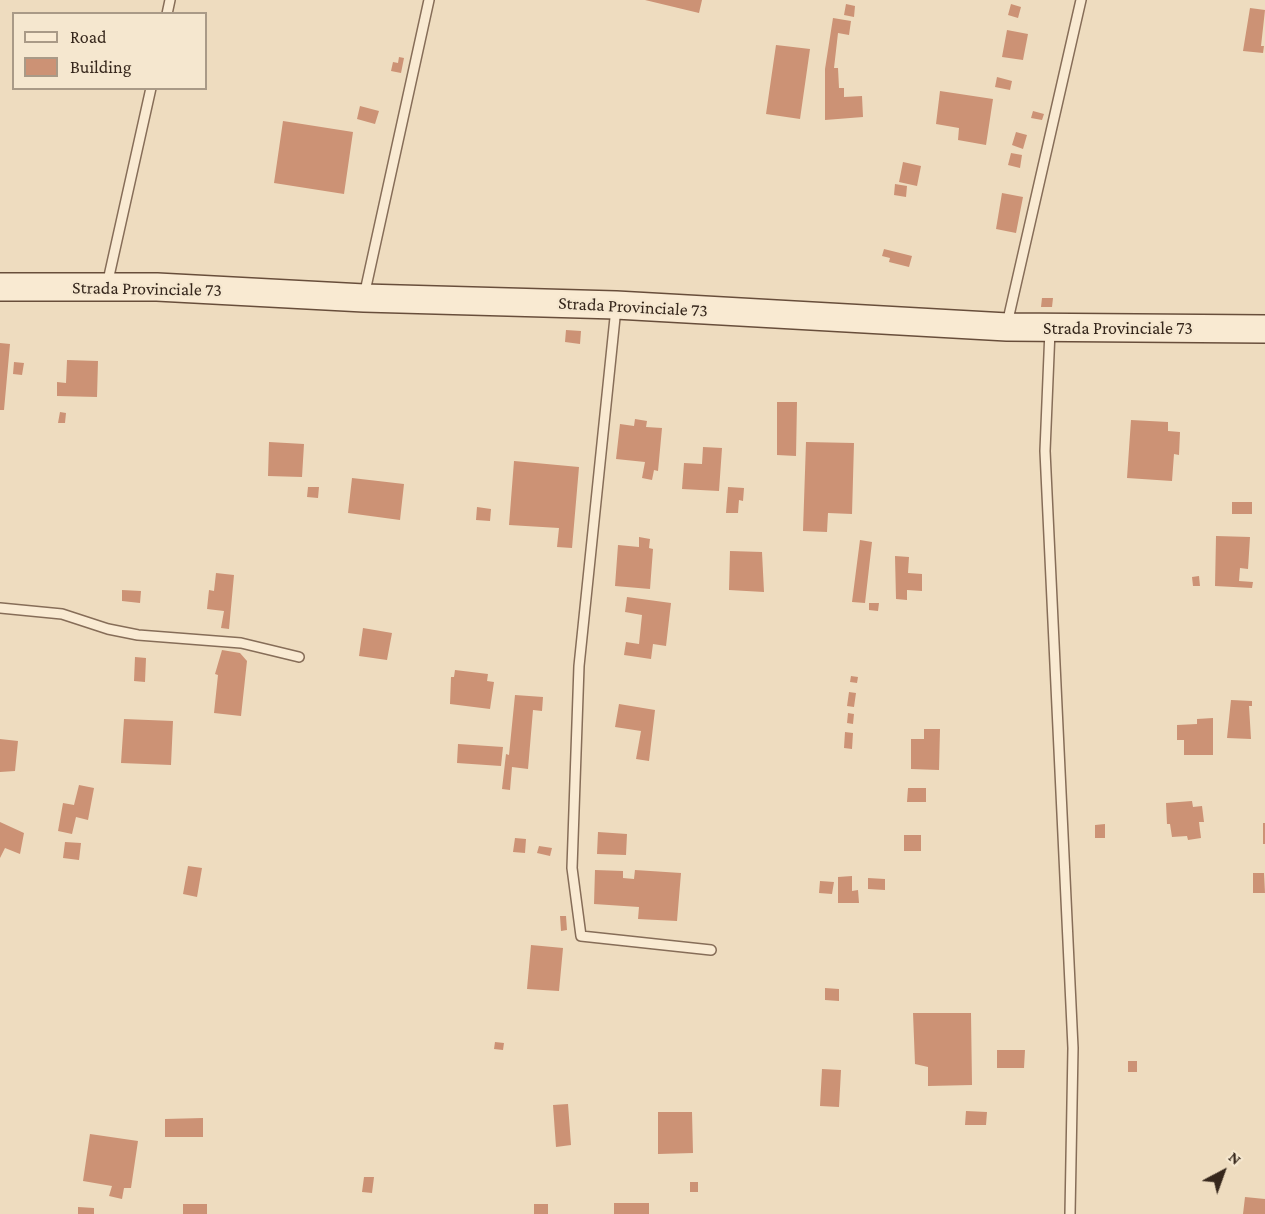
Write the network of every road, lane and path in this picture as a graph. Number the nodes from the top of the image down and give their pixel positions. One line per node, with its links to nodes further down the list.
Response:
1 (429, 0): 6 (lane)
2 (1081, 0): 8 (lane)
3 (151, 90): 5 (lane)
4 (0, 287): 5 (street, Strada Provinciale 73)
5 (106, 287): 6 (street, Strada Provinciale 73)
6 (364, 298): 7 (street, Strada Provinciale 73)
7 (616, 305): 8 (street, Strada Provinciale 73); 13 (lane)
8 (1007, 327): 9 (street, Strada Provinciale 73)
9 (1050, 327): 10 (street, Strada Provinciale 73); 14 (lane)
10 (1265, 329)
11 (0, 608): 12 (lane)
12 (300, 657)
13 (711, 950)
14 (1070, 1214)

